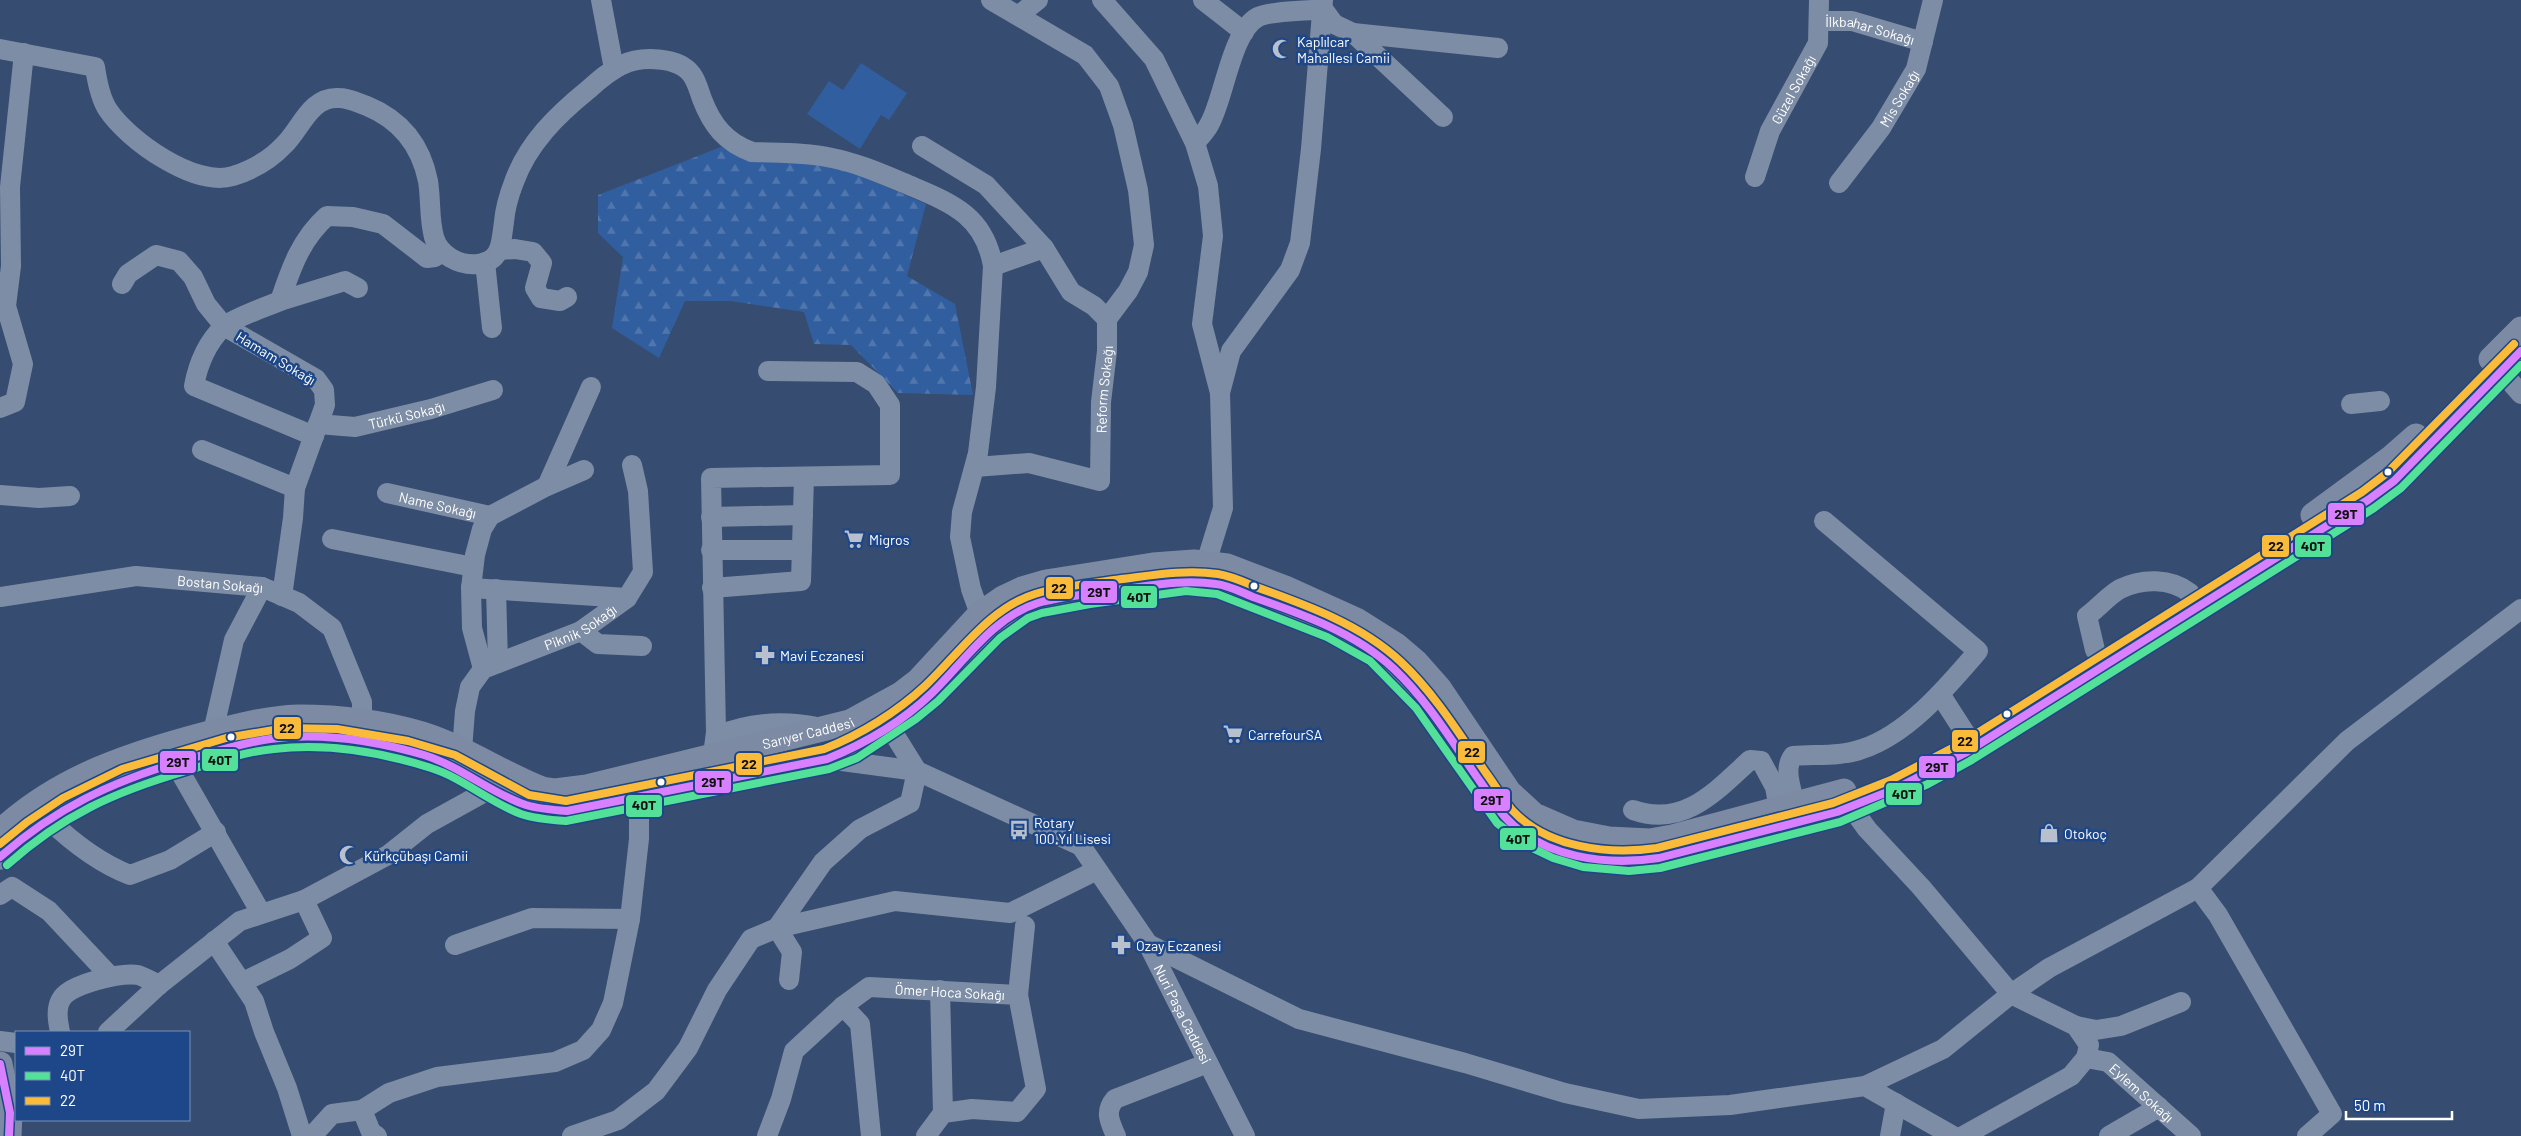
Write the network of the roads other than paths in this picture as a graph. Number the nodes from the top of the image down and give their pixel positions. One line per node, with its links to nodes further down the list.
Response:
1 (601, 0): 17 (street)
2 (991, 0): 9 (street)
3 (1038, 0): 9 (street)
4 (1102, 0): 19 (street)
5 (1203, 0): 11 (street)
6 (1819, 0): 10 (street, Güzel Sokağı)
7 (1933, 0): 13 (street, Mis Sokağı)
8 (1323, 4): 11 (street); 12 (street); 40 (street)
9 (1019, 16): 31 (street)
10 (1818, 21): 13 (street, İlkbahar Sokağı); 21 (street, Güzel Sokağı)
11 (1244, 32): 19 (street)
12 (1353, 33): 14 (street); 18 (street)
13 (1923, 42): 22 (street, Mis Sokağı)
14 (1498, 48)
15 (0, 49): 16 (street)
16 (24, 53): 24 (street); 44 (street)
17 (614, 69): 25 (street); 26 (street)
18 (1443, 117)
19 (1195, 143): 40 (street)
20 (922, 146): 23 (street)
21 (1755, 177)
22 (1839, 184)
23 (1044, 248): 26 (street); 31 (street)
24 (442, 251): 25 (street); 30 (street)
25 (492, 256): 29 (street); 33 (street)
26 (993, 266): 48 (street)
27 (122, 284): 32 (street, Hamam Sokağı)
28 (358, 288): 30 (street)
29 (567, 297)
30 (280, 301): 32 (street)
31 (1107, 319): 48 (street, Reform Sokağı)
32 (224, 326): 45 (street, Hamam Sokağı); 45 (street, Türkü Sokağı)
33 (492, 328)
34 (2521, 328): 69 (main road, Sarıyer Caddesi)
35 (2521, 351): 37 (main road, Sarıyer Caddesi)
36 (768, 371): 50 (street)
37 (2501, 371): 41 (street); 95 (main road, Sarıyer Caddesi)
38 (591, 386): 51 (street)
39 (493, 390): 45 (street, Türkü Sokağı)
40 (1220, 393): 64 (street)
41 (2521, 394)
42 (2380, 401): 43 (street)
43 (2351, 404)
44 (0, 408)
45 (316, 430): 52 (street, Hamam Sokağı)
46 (202, 450): 52 (street)
47 (632, 465): 72 (street, Piknik Sokağı)
48 (975, 468): 74 (street)
49 (584, 470): 51 (street)
50 (804, 477): 56 (street); 58 (street)
51 (546, 486): 57 (street)
52 (295, 488): 70 (street, Hamam Sokağı)
53 (387, 493): 57 (street, Name Sokağı)
54 (0, 495): 55 (street)
55 (70, 496)
56 (803, 515): 58 (street); 62 (street)
57 (490, 516): 63 (street)
58 (711, 517): 61 (street)
59 (1824, 521): 79 (street)
60 (332, 539): 63 (street)
61 (711, 550): 62 (street); 67 (street)
62 (802, 550): 67 (street)
63 (473, 567): 66 (street)
64 (1204, 572): 74 (main road, Sarıyer Caddesi); 94 (main road, Sarıyer Caddesi); 95 (main road, Sarıyer Caddesi)
65 (262, 587): 70 (street, Bostan Sokağı); 71 (street, Bostan Sokağı); 85 (street)
66 (471, 588): 68 (street); 78 (street)
67 (712, 588): 86 (street)
68 (496, 589): 72 (street); 78 (street)
69 (2190, 593): 77 (main road, Sarıyer Caddesi); 77 (street)
70 (282, 596): 83 (street, Bostan Sokağı)
71 (0, 597)
72 (627, 598): 75 (street, Piknik Sokağı)
73 (2521, 609): 102 (street)
74 (986, 622): 80 (main road, Sarıyer Caddesi); 81 (main road, Sarıyer Caddesi)
75 (581, 631): 76 (street); 78 (street, Piknik Sokağı)
76 (642, 646)
77 (2095, 650): 84 (main road, Sarıyer Caddesi)
78 (490, 666): 87 (street)
79 (1940, 694): 84 (street); 94 (street)
80 (850, 722): 81 (main road); 82 (main road, Sarıyer Caddesi)
81 (889, 726): 88 (main road, Sarıyer Caddesi); 90 (street)
82 (820, 728): 86 (main road, Sarıyer Caddesi); 88 (main road)
83 (361, 731): 85 (main road, Sarıyer Caddesi); 87 (main road, Sarıyer Caddesi)
84 (1965, 733): 94 (main road, Sarıyer Caddesi)
85 (215, 741): 89 (main road, Sarıyer Caddesi); 98 (main road, Sarıyer Caddesi)
86 (714, 745): 87 (main road, Sarıyer Caddesi); 91 (main road)
87 (458, 758): 92 (main road, Sarıyer Caddesi)
88 (827, 759): 90 (street, Nuri Paşa Caddesi); 91 (main road, Sarıyer Caddesi)
89 (175, 763): 97 (main road, Sarıyer Caddesi); 99 (street)
90 (917, 771): 101 (street, Nuri Paşa Caddesi); 108 (street)
91 (717, 780): 93 (main road, Sarıyer Caddesi)
92 (494, 787): 93 (main road, Sarıyer Caddesi); 104 (street)
93 (639, 794): 106 (street)
94 (1787, 807): 96 (street)
95 (1851, 807): 117 (street)
96 (1634, 810)
97 (48, 819): 99 (street); 100 (main road, Sarıyer Caddesi)
98 (0, 832)
99 (216, 832): 105 (street)
100 (0, 857)
101 (1097, 870): 108 (street); 110 (street, Nuri Paşa Caddesi)
102 (2198, 888): 117 (street); 149 (street)
103 (0, 895): 112 (street)
104 (304, 900): 105 (street); 114 (street)
105 (261, 913): 109 (street)
106 (630, 919): 111 (street); 132 (street)
107 (1024, 926): 118 (street)
108 (776, 928): 113 (street); 138 (street)
109 (214, 941): 114 (street); 115 (street)
110 (1148, 944): 127 (street, Nuri Paşa Caddesi); 129 (street)
111 (456, 945)
112 (110, 976): 115 (street); 122 (street)
113 (789, 980)
114 (243, 982): 135 (street)
115 (159, 985): 123 (street)
116 (940, 990): 118 (street, Ömer Hoca Sokağı); 120 (street, Ömer Hoca Sokağı); 133 (street)
117 (2011, 994): 121 (street); 129 (street)
118 (1018, 995): 133 (street, Ömer Hoca Sokağı)
119 (2182, 1002): 121 (street)
120 (843, 1006): 139 (street, Ömer Hoca Sokağı); 140 (street)
121 (2076, 1026): 126 (street)
122 (60, 1031)
123 (109, 1031)
124 (0, 1040): 125 (street)
125 (15, 1044)
126 (2086, 1058): 131 (street, Eylem Sokağı); 146 (street)
127 (1208, 1063): 142 (street); 143 (street, Nuri Paşa Caddesi)
128 (0, 1064): 134 (main road)
129 (1864, 1086): 130 (street)
130 (1896, 1103): 144 (street); 145 (street)
131 (2159, 1107): 147 (street); 148 (street, Eylem Sokağı)
132 (362, 1110): 136 (street); 137 (street)
133 (943, 1112): 141 (street)
134 (12, 1119)
135 (302, 1136)
136 (312, 1136)
137 (377, 1136)
138 (572, 1136)
139 (767, 1136)
140 (871, 1136)
141 (926, 1136)
142 (1116, 1136)
143 (1245, 1136)
144 (1890, 1136)
145 (1953, 1136)
146 (1963, 1136)
147 (2109, 1136)
148 (2191, 1136)
149 (2307, 1136)

